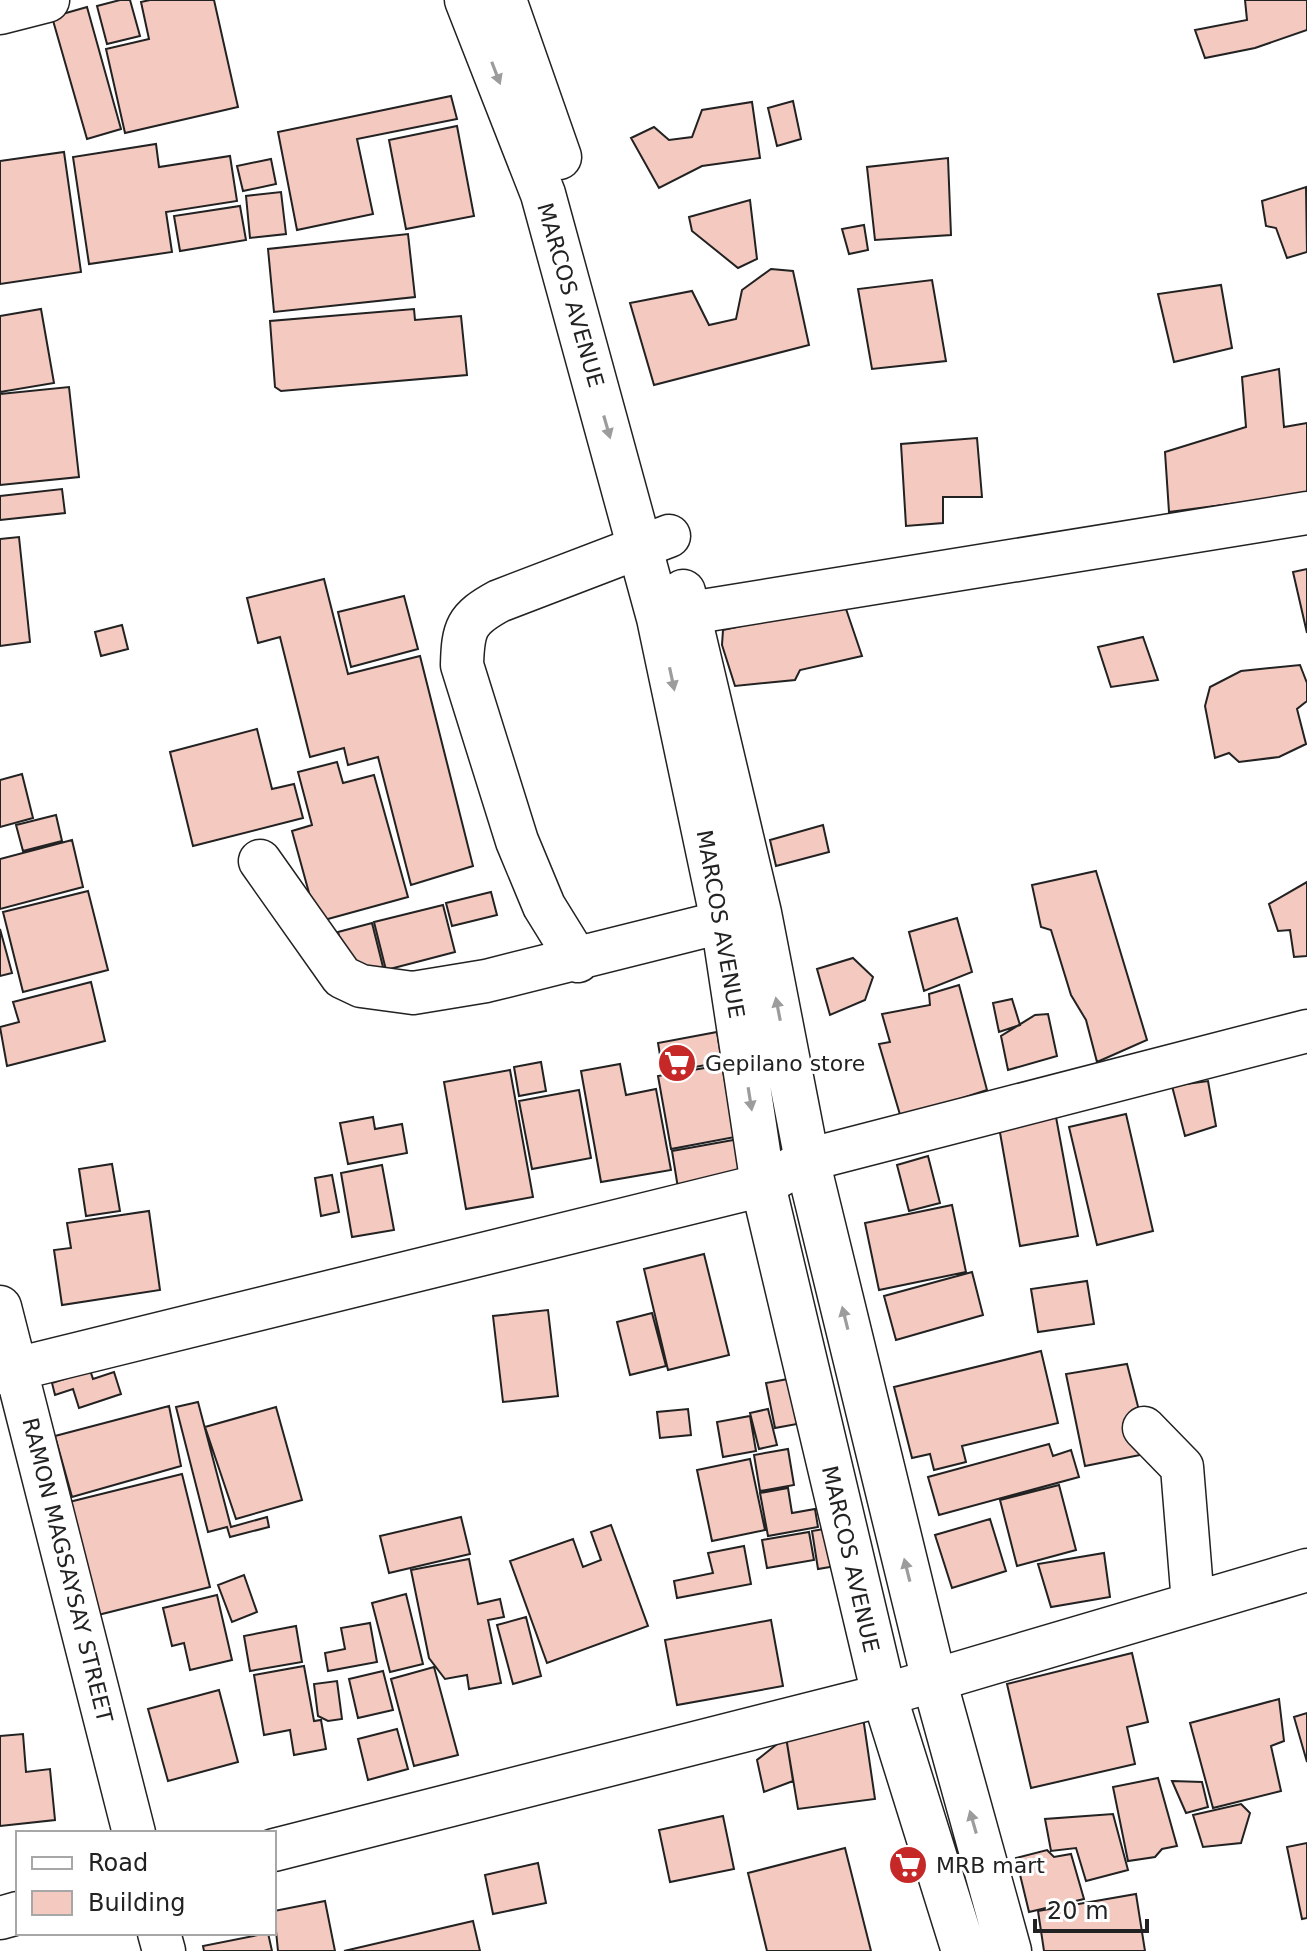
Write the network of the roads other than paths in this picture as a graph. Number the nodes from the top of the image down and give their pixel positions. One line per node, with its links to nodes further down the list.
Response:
1 (467, 0): 4 (main road, MARCOS AVENUE, one-way to 4)
2 (504, 0): 4 (main road, MARCOS AVENUE)
3 (1307, 513): 5 (street)
4 (655, 541): 5 (main road, MARCOS AVENUE); 8 (street)
5 (674, 616): 7 (main road, MARCOS AVENUE)
6 (260, 861): 8 (street)
7 (741, 917): 8 (street); 10 (main road, MARCOS AVENUE, one-way to 7); 11 (main road, MARCOS AVENUE, one-way to 11)
8 (578, 961)
9 (1307, 1031): 10 (street)
10 (807, 1160): 11 (street); 17 (main road, MARCOS AVENUE, one-way to 10)
11 (763, 1185): 13 (street); 18 (main road, MARCOS AVENUE)
12 (0, 1307): 13 (street, RAMON MAGSAYSAY STREET)
13 (9, 1370): 19 (street, RAMON MAGSAYSAY STREET)
14 (1144, 1428): 16 (street)
15 (1307, 1570): 16 (street)
16 (1193, 1603): 17 (street)
17 (934, 1680): 18 (street); 22 (main road, MARCOS AVENUE, one-way to 17)
18 (884, 1695): 20 (street); 21 (main road, MARCOS AVENUE)
19 (133, 1831)
20 (276, 1849)
21 (964, 1951)
22 (1009, 1951)

